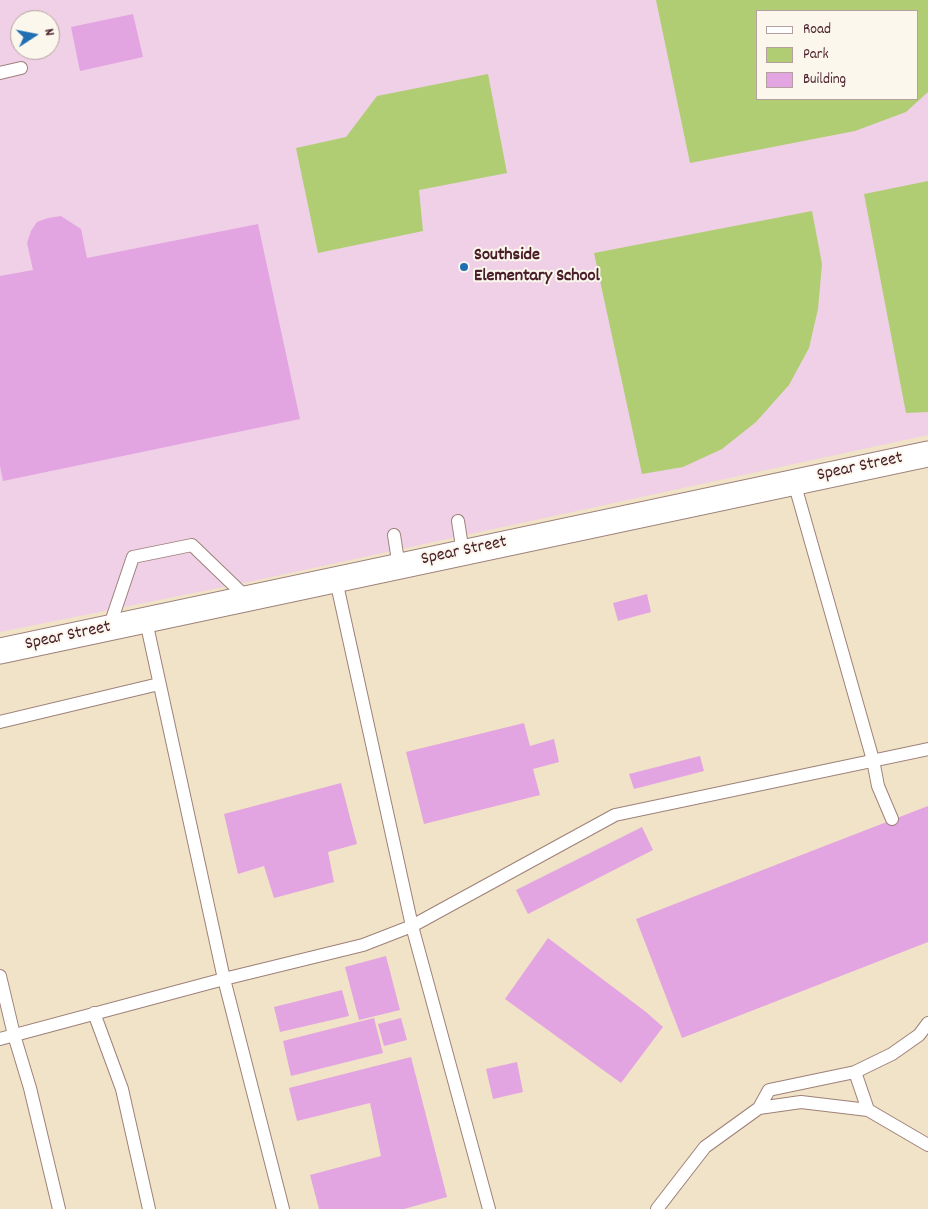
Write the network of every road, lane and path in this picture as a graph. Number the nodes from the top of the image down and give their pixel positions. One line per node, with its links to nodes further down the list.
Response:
1 (20, 68): 2 (lane)
2 (0, 72)
3 (928, 454): 4 (street, Spear Street)
4 (794, 482): 7 (street, Spear Street); 17 (lane)
5 (458, 521): 7 (lane)
6 (394, 535): 8 (lane)
7 (463, 552): 8 (street, Spear Street)
8 (399, 567): 9 (street, Spear Street)
9 (336, 580): 10 (street, Spear Street); 19 (lane)
10 (248, 599): 11 (street, Spear Street); 12 (lane)
11 (146, 621): 12 (street, Spear Street); 14 (lane)
12 (109, 628): 13 (street, Spear Street)
13 (0, 651)
14 (159, 684): 15 (lane); 21 (lane)
15 (0, 722)
16 (928, 749): 17 (lane)
17 (873, 760): 18 (lane); 19 (lane)
18 (892, 820)
19 (412, 926): 21 (lane); 33 (lane)
20 (0, 976): 24 (lane)
21 (224, 979): 22 (lane); 32 (lane)
22 (94, 1013): 24 (lane); 31 (lane)
23 (928, 1023): 26 (lane)
24 (14, 1035): 25 (lane); 30 (lane)
25 (0, 1038)
26 (855, 1072): 27 (lane); 28 (lane)
27 (759, 1108): 28 (lane); 34 (lane)
28 (868, 1110): 29 (lane)
29 (928, 1145)
30 (59, 1209)
31 (149, 1209)
32 (283, 1209)
33 (488, 1209)
34 (657, 1209)

